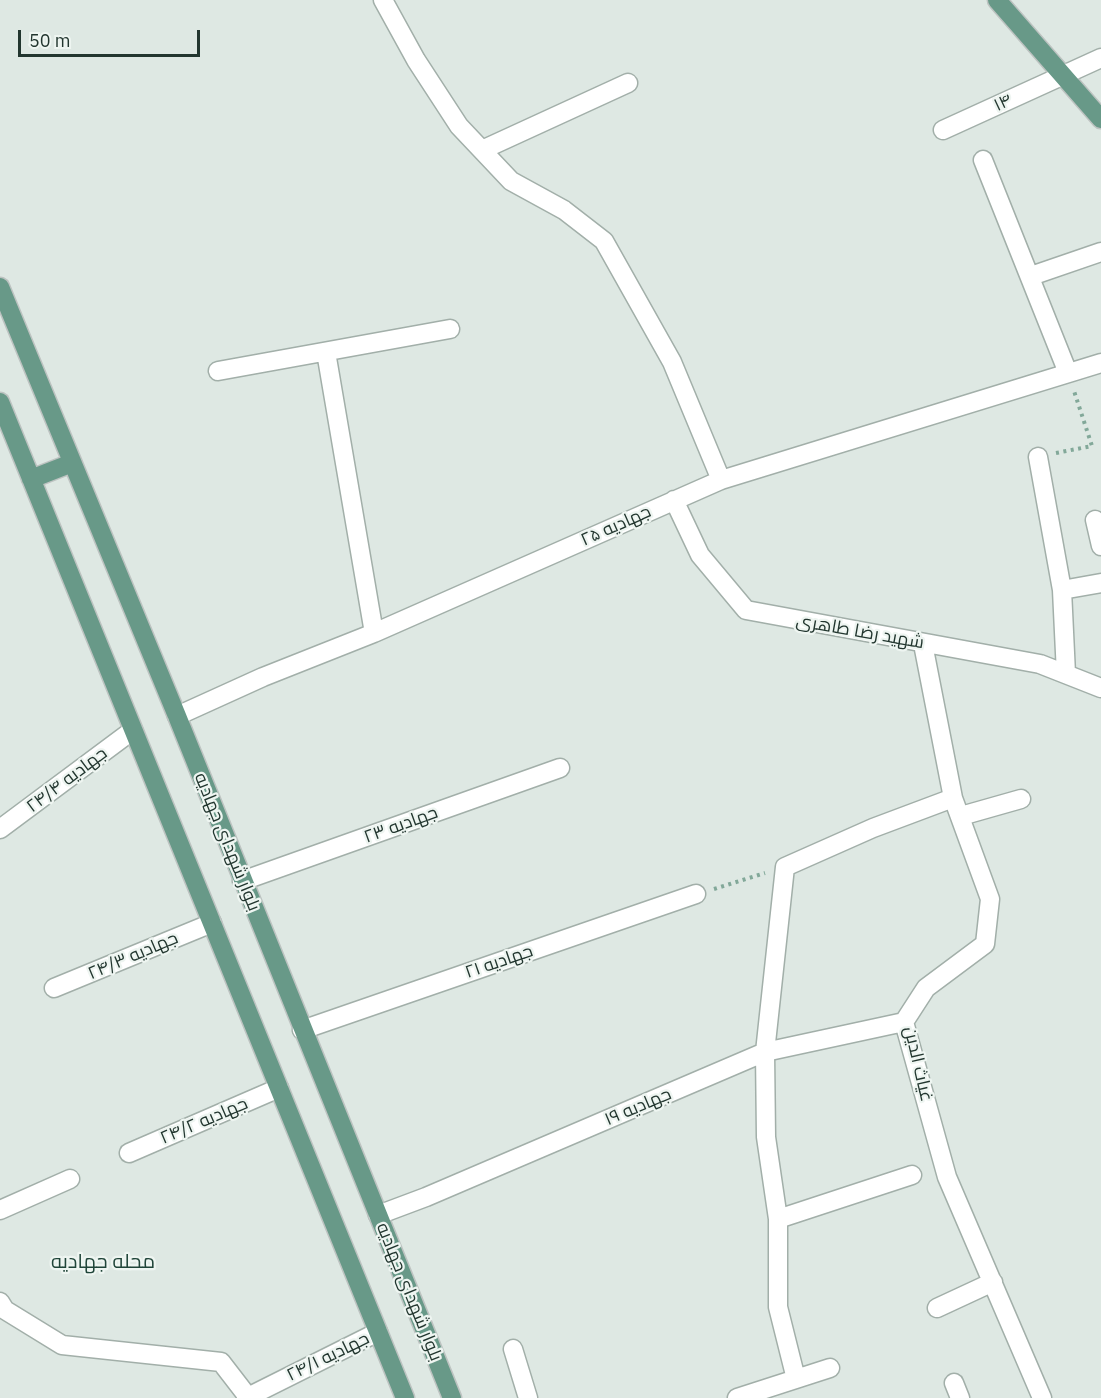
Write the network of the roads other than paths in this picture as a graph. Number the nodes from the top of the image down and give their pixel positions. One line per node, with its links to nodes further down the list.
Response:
1 (383, 0): 8 (street)
2 (997, 0): 4 (main road)
3 (1101, 58): 4 (street, ۱۴)
4 (1063, 75): 6 (main road); 7 (street, ۱۴)
5 (628, 83): 8 (street)
6 (1101, 119)
7 (943, 130)
8 (482, 150): 22 (street)
9 (983, 160): 11 (street)
10 (1101, 252): 11 (street)
11 (1031, 276): 17 (street)
12 (0, 286): 20 (main road, بلوار شهدای جهادیه)
13 (450, 330): 14 (street)
14 (326, 352): 16 (street); 28 (street)
15 (1101, 363): 17 (street, جهادیه ۲۵)
16 (218, 371)
17 (1068, 373): 22 (street, جهادیه ۲۵)
18 (0, 402): 21 (main road)
19 (1038, 457): 27 (street)
20 (72, 463): 21 (main road); 32 (main road, بلوار شهدای جهادیه)
21 (31, 479): 33 (main road)
22 (722, 480): 23 (street, جهادیه ۲۵)
23 (674, 500): 28 (street, جهادیه ۲۵); 29 (street, شهید رضا طاهری)
24 (1095, 520): 25 (street)
25 (1101, 546)
26 (1101, 583): 27 (street)
27 (1062, 590): 30 (street)
28 (374, 633): 32 (street, جهادیه ۲۵)
29 (923, 644): 30 (street, شهید رضا طاهری); 35 (street, غیاث الدین)
30 (1066, 674): 31 (street, شهید رضا طاهری)
31 (1101, 688)
32 (177, 716): 39 (main road, بلوار شهدای جهادیه)
33 (133, 730): 38 (street, جهادیه ۲۴/۴); 41 (main road)
34 (560, 768): 39 (street, جهادیه ۲۳)
35 (953, 798): 37 (street, غیاث الدین); 45 (street)
36 (1022, 799): 37 (street)
37 (961, 816): 43 (street, غیاث الدین)
38 (0, 829)
39 (242, 881): 44 (main road, بلوار شهدای جهادیه)
40 (696, 894): 44 (street, جهادیه ۲۱)
41 (212, 923): 42 (street, جهادیه ۲۴/۳); 46 (main road)
42 (54, 988)
43 (904, 1022): 45 (street, جهادیه ۱۹); 53 (street, غیاث الدین)
44 (302, 1030): 51 (main road, بلوار شهدای جهادیه)
45 (765, 1052): 51 (street, جهادیه ۱۹); 52 (street)
46 (279, 1088): 47 (street, جهادیه ۲۴/۲); 56 (main road)
47 (129, 1153)
48 (912, 1175): 52 (street)
49 (70, 1179): 50 (street)
50 (0, 1210)
51 (378, 1215): 62 (main road, بلوار شهدای جهادیه)
52 (778, 1219): 59 (street)
53 (993, 1282): 55 (street); 65 (street, غیاث الدین)
54 (0, 1302): 60 (street)
55 (938, 1308)
56 (378, 1332): 60 (street, جهادیه ۲۴/۱); 61 (main road)
57 (513, 1349): 63 (street)
58 (830, 1368): 59 (street)
59 (796, 1379): 64 (street)
60 (247, 1397)
61 (405, 1398)
62 (452, 1398)
63 (528, 1398)
64 (737, 1398)
65 (1042, 1398)

